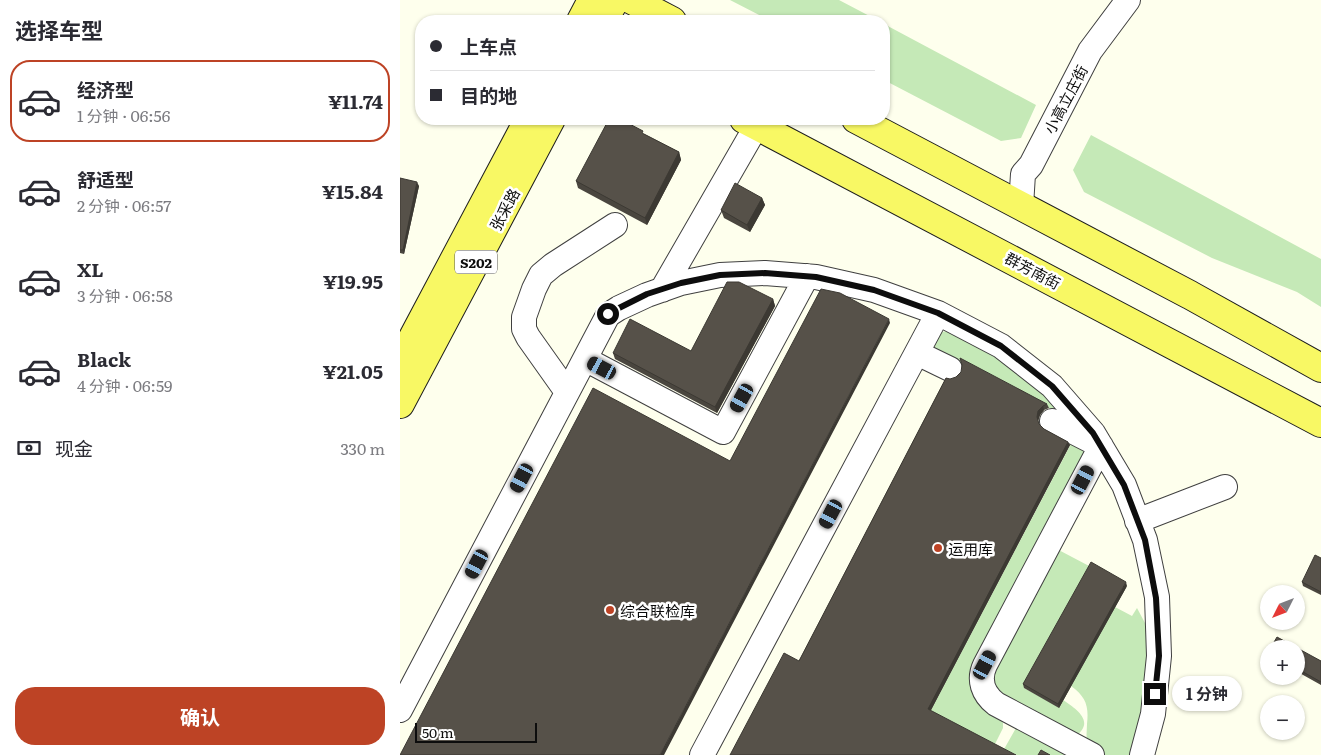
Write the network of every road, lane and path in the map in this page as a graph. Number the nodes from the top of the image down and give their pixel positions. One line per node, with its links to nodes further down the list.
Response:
1 (592, 0): 5 (main road)
2 (615, 0): 6 (main road)
3 (632, 0): 7 (main road)
4 (1128, 0): 13 (street, 小高立庄街)
5 (584, 15)
6 (606, 15)
7 (661, 15)
8 (526, 125): 20 (main road, 张采路 / S202)
9 (549, 125): 24 (main road, 张采路 / S202)
10 (749, 125): 16 (street)
11 (756, 125): 26 (main road, 群芳南街)
12 (867, 125): 13 (main road)
13 (1021, 206): 21 (main road)
14 (615, 224): 23 (street)
15 (807, 276): 16 (street); 17 (street); 19 (street)
16 (662, 290): 19 (street)
17 (938, 313): 18 (street); 27 (street)
18 (917, 353): 22 (street); 31 (street)
19 (585, 359): 23 (street)
20 (400, 362)
21 (1321, 368)
22 (950, 370)
23 (567, 392): 30 (street)
24 (400, 404)
25 (1052, 421): 27 (street)
26 (1321, 423)
27 (1101, 446): 29 (street); 32 (street)
28 (1225, 487): 29 (street)
29 (1138, 520): 33 (street)
30 (403, 701)
31 (702, 755)
32 (1092, 755)
33 (1142, 755)

